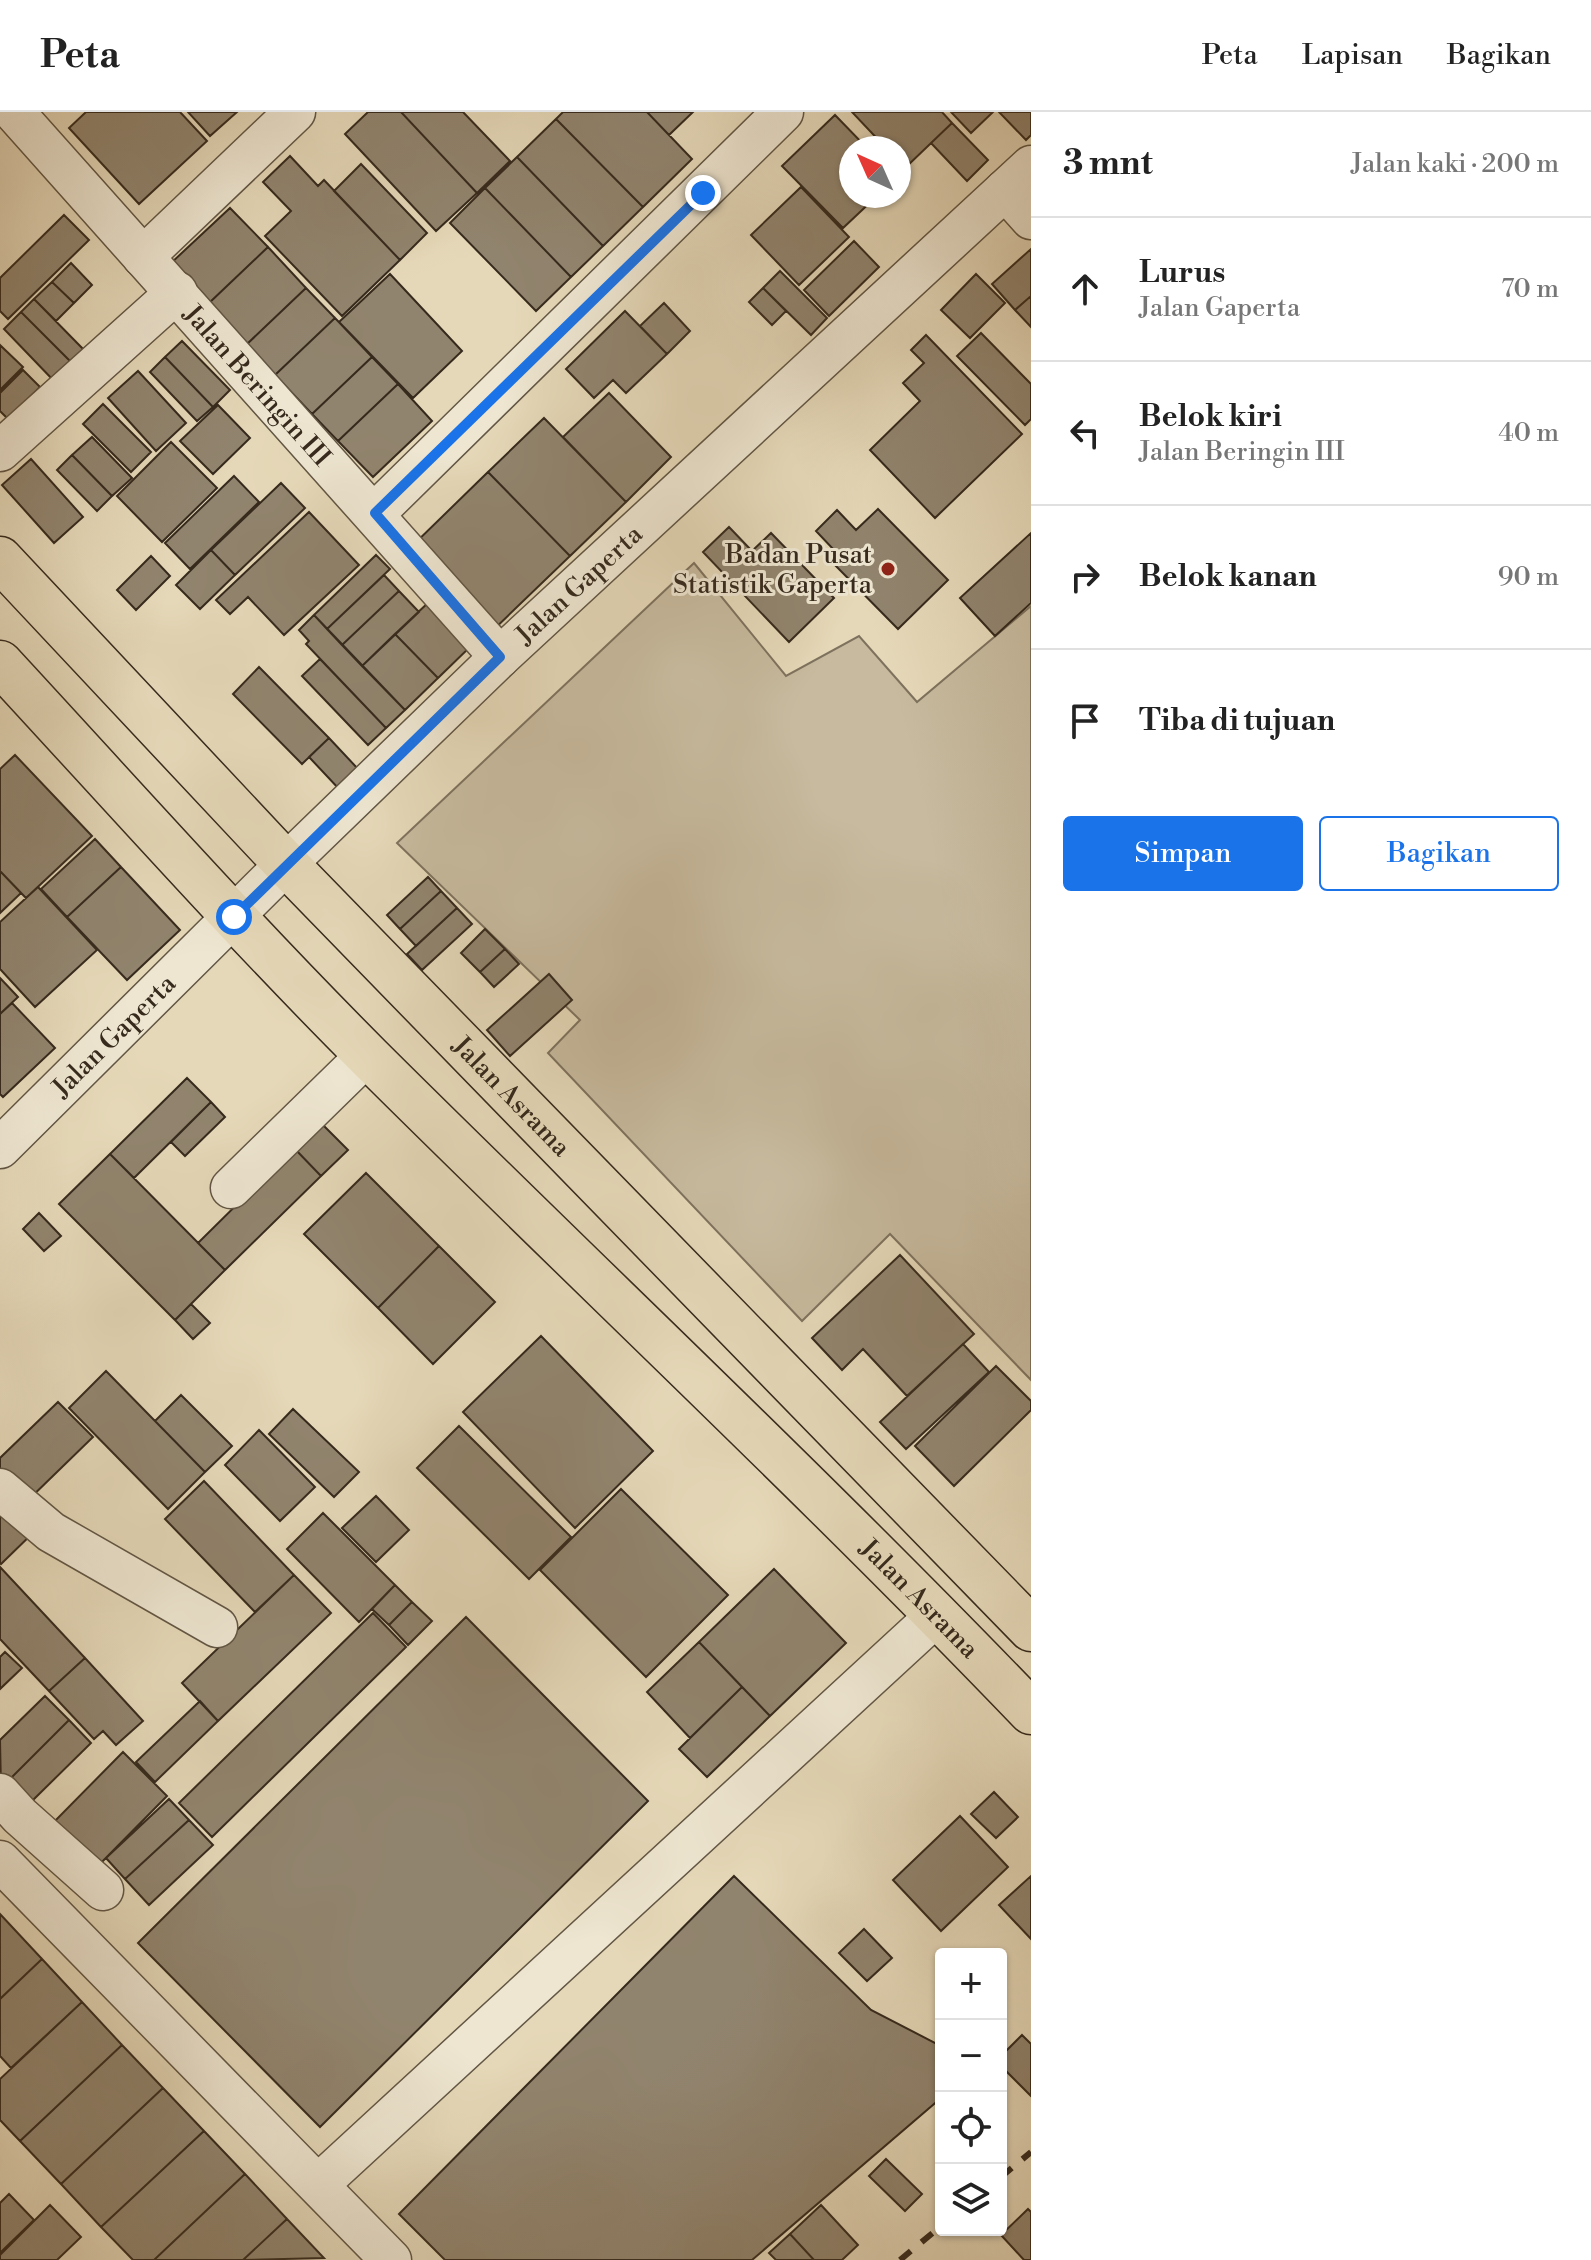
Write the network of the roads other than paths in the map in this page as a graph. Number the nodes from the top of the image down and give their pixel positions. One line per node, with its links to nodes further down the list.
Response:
1 (14, 112): 5 (street, Jalan Beringin III)
2 (295, 112): 5 (street)
3 (783, 112): 8 (street)
4 (1022, 191): 10 (street, Jalan Gaperta)
5 (143, 257): 6 (street, Jalan Beringin III)
6 (177, 292): 7 (street); 8 (street, Jalan Beringin III)
7 (0, 451)
8 (375, 513): 10 (street, Jalan Beringin III)
9 (0, 559): 12 (highway, Jalan Asrama)
10 (500, 657): 12 (street, Jalan Gaperta)
11 (0, 663): 13 (highway, Jalan Asrama)
12 (286, 864): 13 (street, Jalan Gaperta); 20 (highway, Jalan Asrama)
13 (234, 917): 14 (highway, Jalan Asrama); 15 (street, Jalan Gaperta)
14 (367, 1055): 16 (street); 18 (highway, Jalan Asrama)
15 (4, 1138)
16 (231, 1188)
17 (0, 1489): 19 (street)
18 (937, 1615): 21 (highway, Jalan Asrama); 25 (street)
19 (217, 1627)
20 (1031, 1629)
21 (1031, 1712)
22 (0, 1794): 24 (street)
23 (0, 1861): 25 (street)
24 (103, 1890)
25 (319, 2184): 26 (street)
26 (391, 2260)

